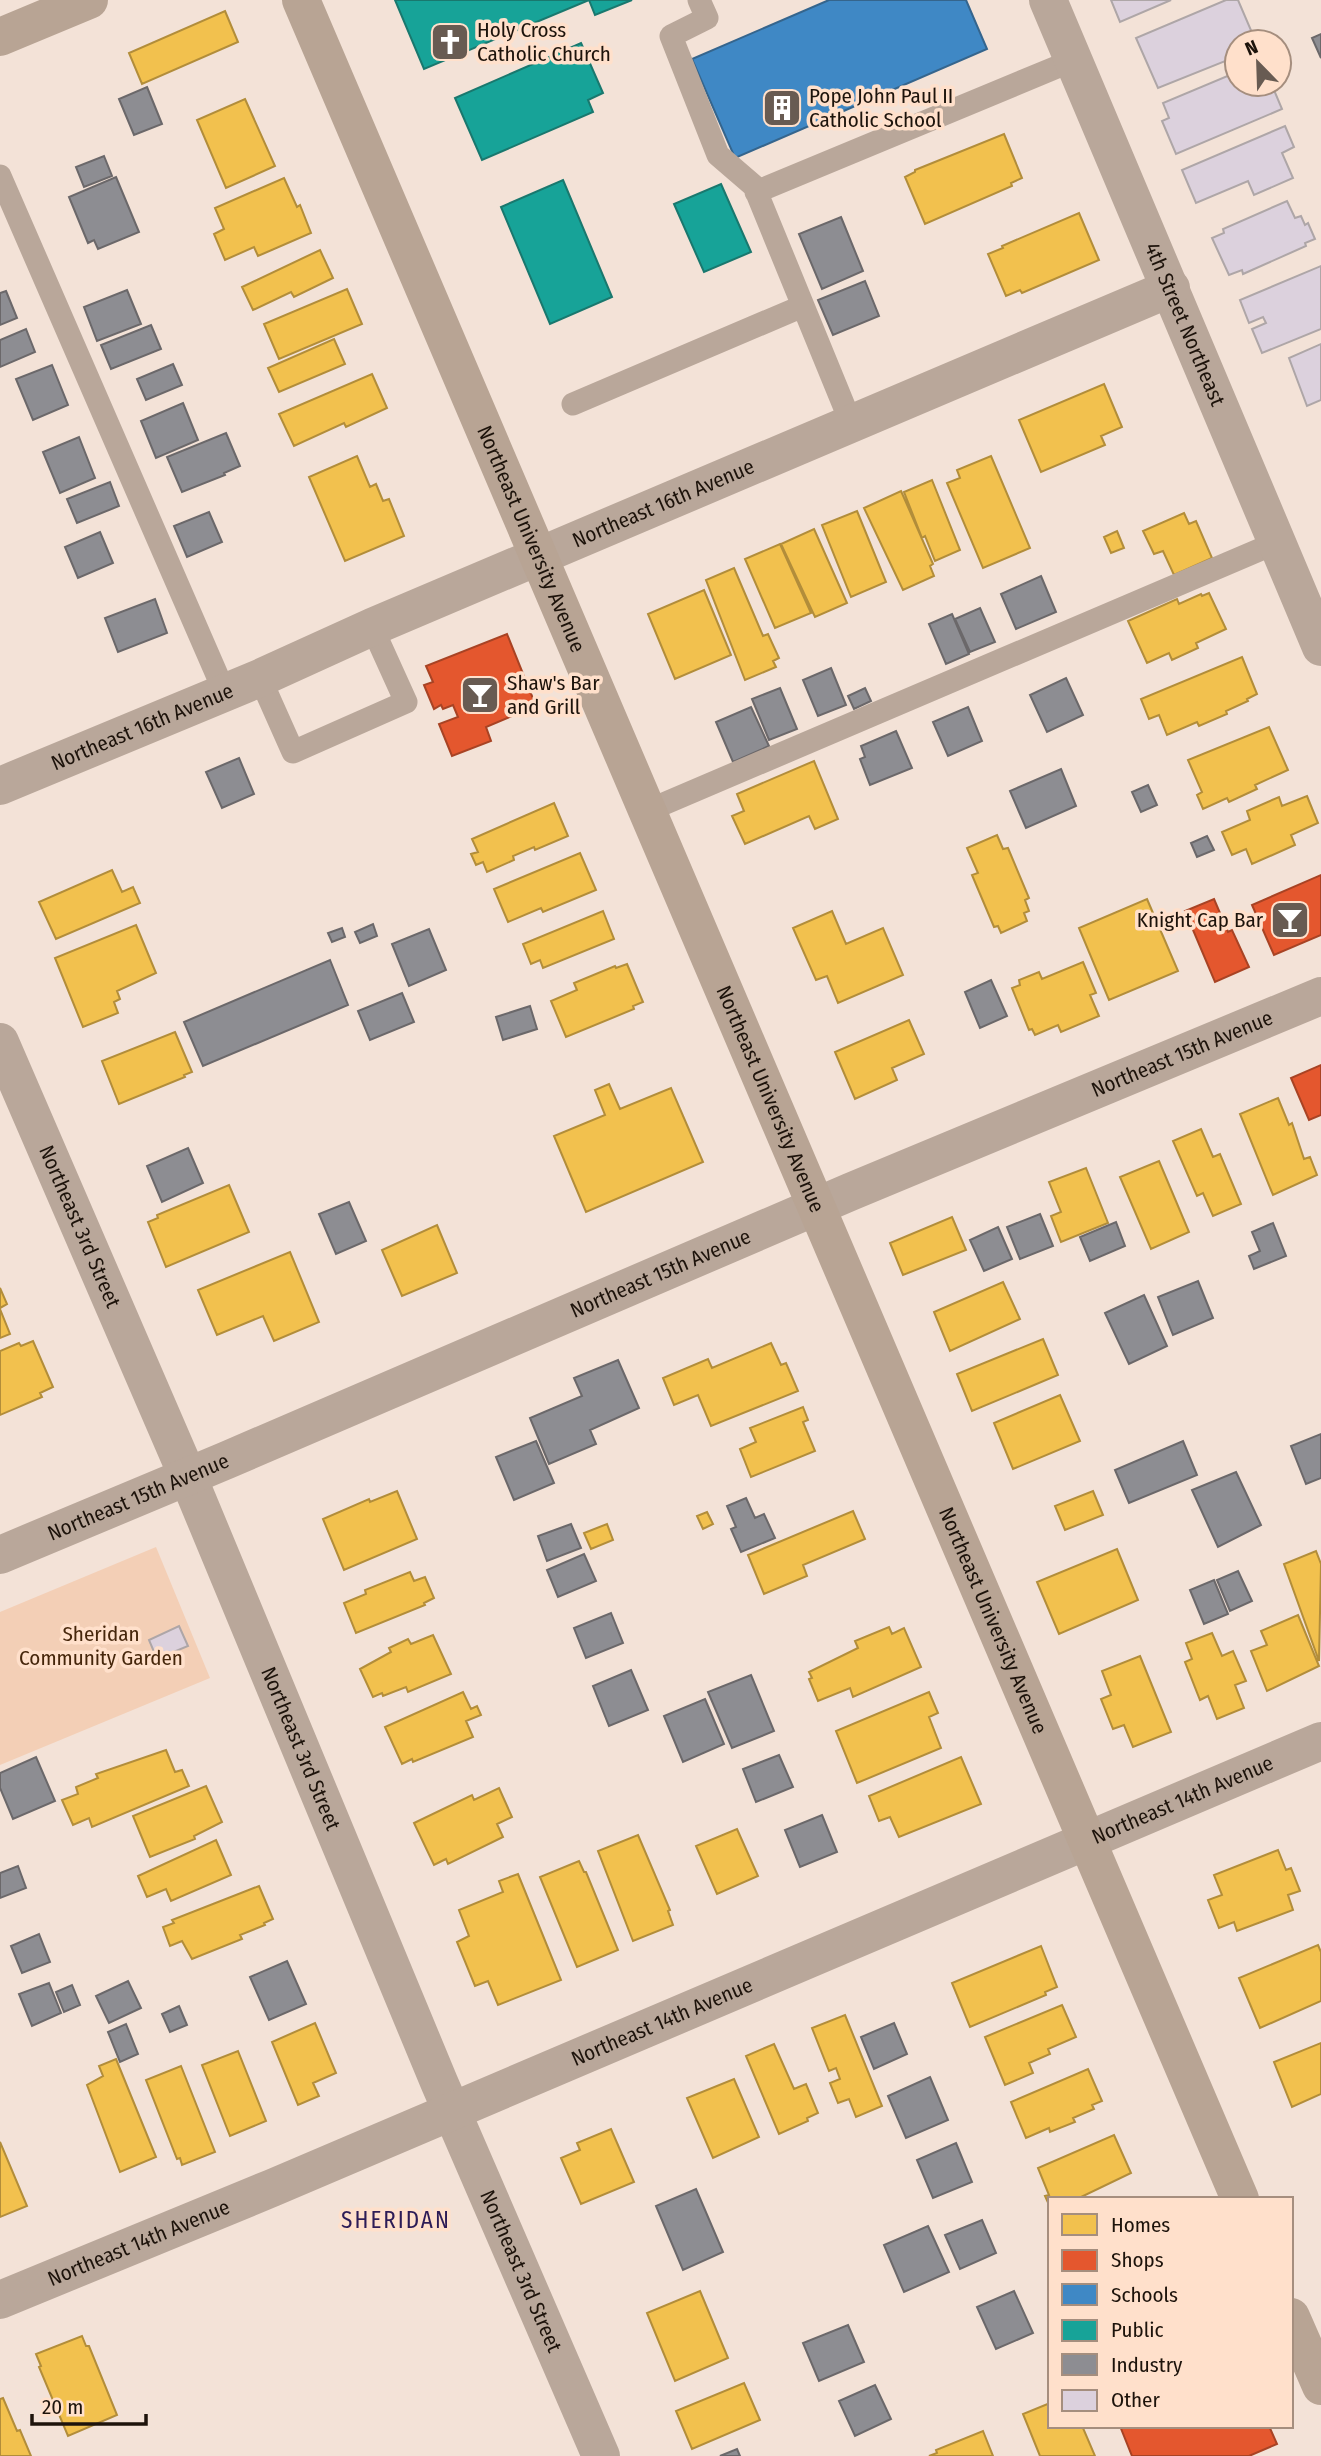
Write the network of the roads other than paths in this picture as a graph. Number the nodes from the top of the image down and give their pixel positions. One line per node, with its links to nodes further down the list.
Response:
1 (89, 0): 5 (main road)
2 (301, 0): 14 (main road, Northeast University Avenue)
3 (699, 0): 8 (lane)
4 (1048, 0): 6 (street, 4th Street Northeast)
5 (0, 37)
6 (1074, 60): 8 (lane); 9 (street, 4th Street Northeast)
7 (0, 176): 18 (lane)
8 (756, 192): 10 (lane)
9 (1171, 288): 12 (street, Northeast 16th Avenue); 13 (street, 4th Street Northeast)
10 (803, 306): 11 (lane); 12 (lane)
11 (573, 404)
12 (852, 423): 14 (street, Northeast 16th Avenue)
13 (1278, 542): 16 (street, 4th Street Northeast); 20 (lane)
14 (538, 557): 15 (street, Northeast 16th Avenue); 20 (main road, Northeast University Avenue)
15 (372, 627): 17 (street, Northeast 16th Avenue); 17 (lane)
16 (1321, 646)
17 (260, 678): 18 (street, Northeast 16th Avenue)
18 (225, 691): 19 (street, Northeast 16th Avenue)
19 (0, 786)
20 (647, 811): 23 (main road, Northeast University Avenue)
21 (1321, 996): 23 (street, Northeast 15th Avenue)
22 (0, 1042): 24 (street, Northeast 3rd Street)
23 (817, 1208): 24 (street, Northeast 15th Avenue); 27 (main road, Northeast University Avenue)
24 (188, 1477): 25 (street, Northeast 15th Avenue); 28 (street, Northeast 3rd Street)
25 (0, 1555)
26 (1321, 1741): 27 (street, Northeast 14th Avenue)
27 (1086, 1840): 28 (street, Northeast 14th Avenue); 29 (main road, Northeast University Avenue)
28 (452, 2111): 30 (street, Northeast 14th Avenue); 33 (street, Northeast 3rd Street)
29 (1239, 2197)
30 (0, 2300)
31 (1293, 2322): 32 (main road)
32 (1321, 2386)
33 (601, 2456)

